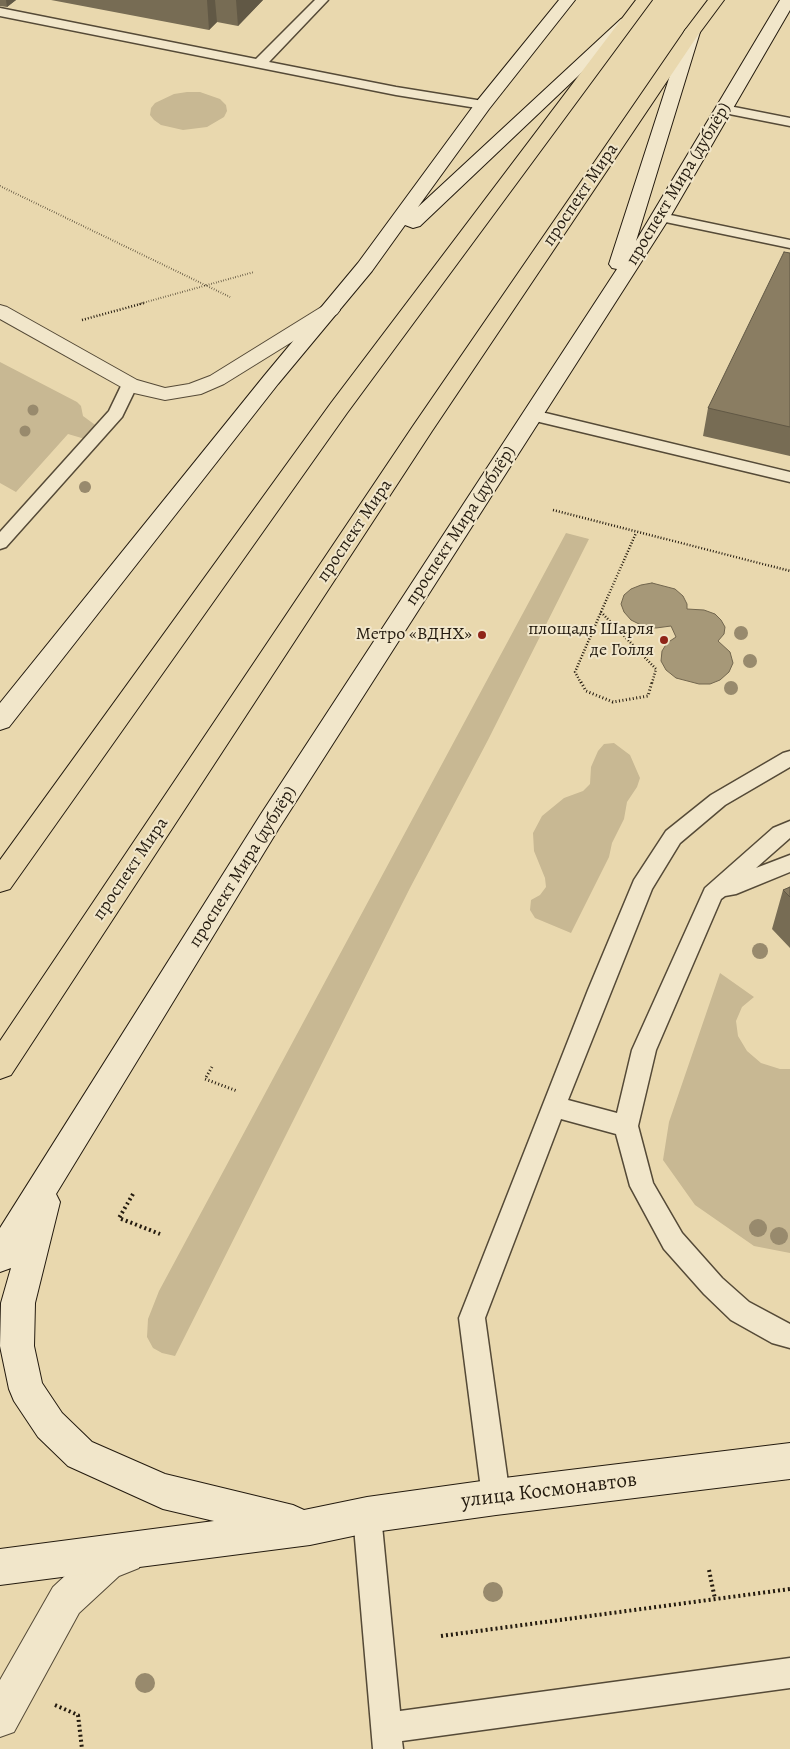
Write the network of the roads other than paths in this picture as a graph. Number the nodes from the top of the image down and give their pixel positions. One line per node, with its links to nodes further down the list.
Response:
1 (322, 0): 9 (lane)
2 (567, 0): 10 (main road)
3 (644, 0): 7 (main road)
4 (716, 0): 8 (main road, проспект Мира)
5 (788, 0): 11 (main road, проспект Мира (дублёр))
6 (0, 12): 9 (lane)
7 (627, 22): 15 (main road); 27 (main road)
8 (692, 32): 16 (main road); 29 (main road, проспект Мира)
9 (260, 64): 10 (lane)
10 (483, 105): 15 (main road)
11 (724, 109): 12 (lane); 13 (main road, проспект Мира (дублёр))
12 (790, 122)
13 (660, 217): 14 (lane); 16 (main road, проспект Мира (дублёр))
14 (790, 244)
15 (365, 267): 17 (main road)
16 (608, 299): 20 (main road, проспект Мира (дублёр))
17 (330, 310): 19 (main road); 23 (main road)
18 (0, 311): 19 (main road)
19 (130, 384): 22 (lane)
20 (533, 415): 21 (lane); 32 (main road, проспект Мира (дублёр))
21 (790, 477)
22 (0, 543)
23 (0, 720)
24 (790, 758): 30 (lane)
25 (790, 829): 28 (lane)
26 (790, 864): 28 (lane)
27 (0, 881)
28 (714, 894): 31 (lane)
29 (0, 1066)
30 (554, 1107): 31 (lane); 36 (lane)
31 (626, 1126): 34 (lane)
32 (51, 1176): 33 (main road); 38 (main road)
33 (0, 1257)
34 (790, 1336)
35 (790, 1462): 36 (main road, улица Космонавтов)
36 (496, 1497): 37 (main road, улица Космонавтов)
37 (367, 1515): 38 (main road, улица Космонавтов); 43 (lane)
38 (310, 1528): 39 (main road, улица Космонавтов)
39 (149, 1547): 40 (main road); 42 (main road)
40 (0, 1567)
41 (790, 1673): 43 (lane)
42 (0, 1718)
43 (388, 1739)

